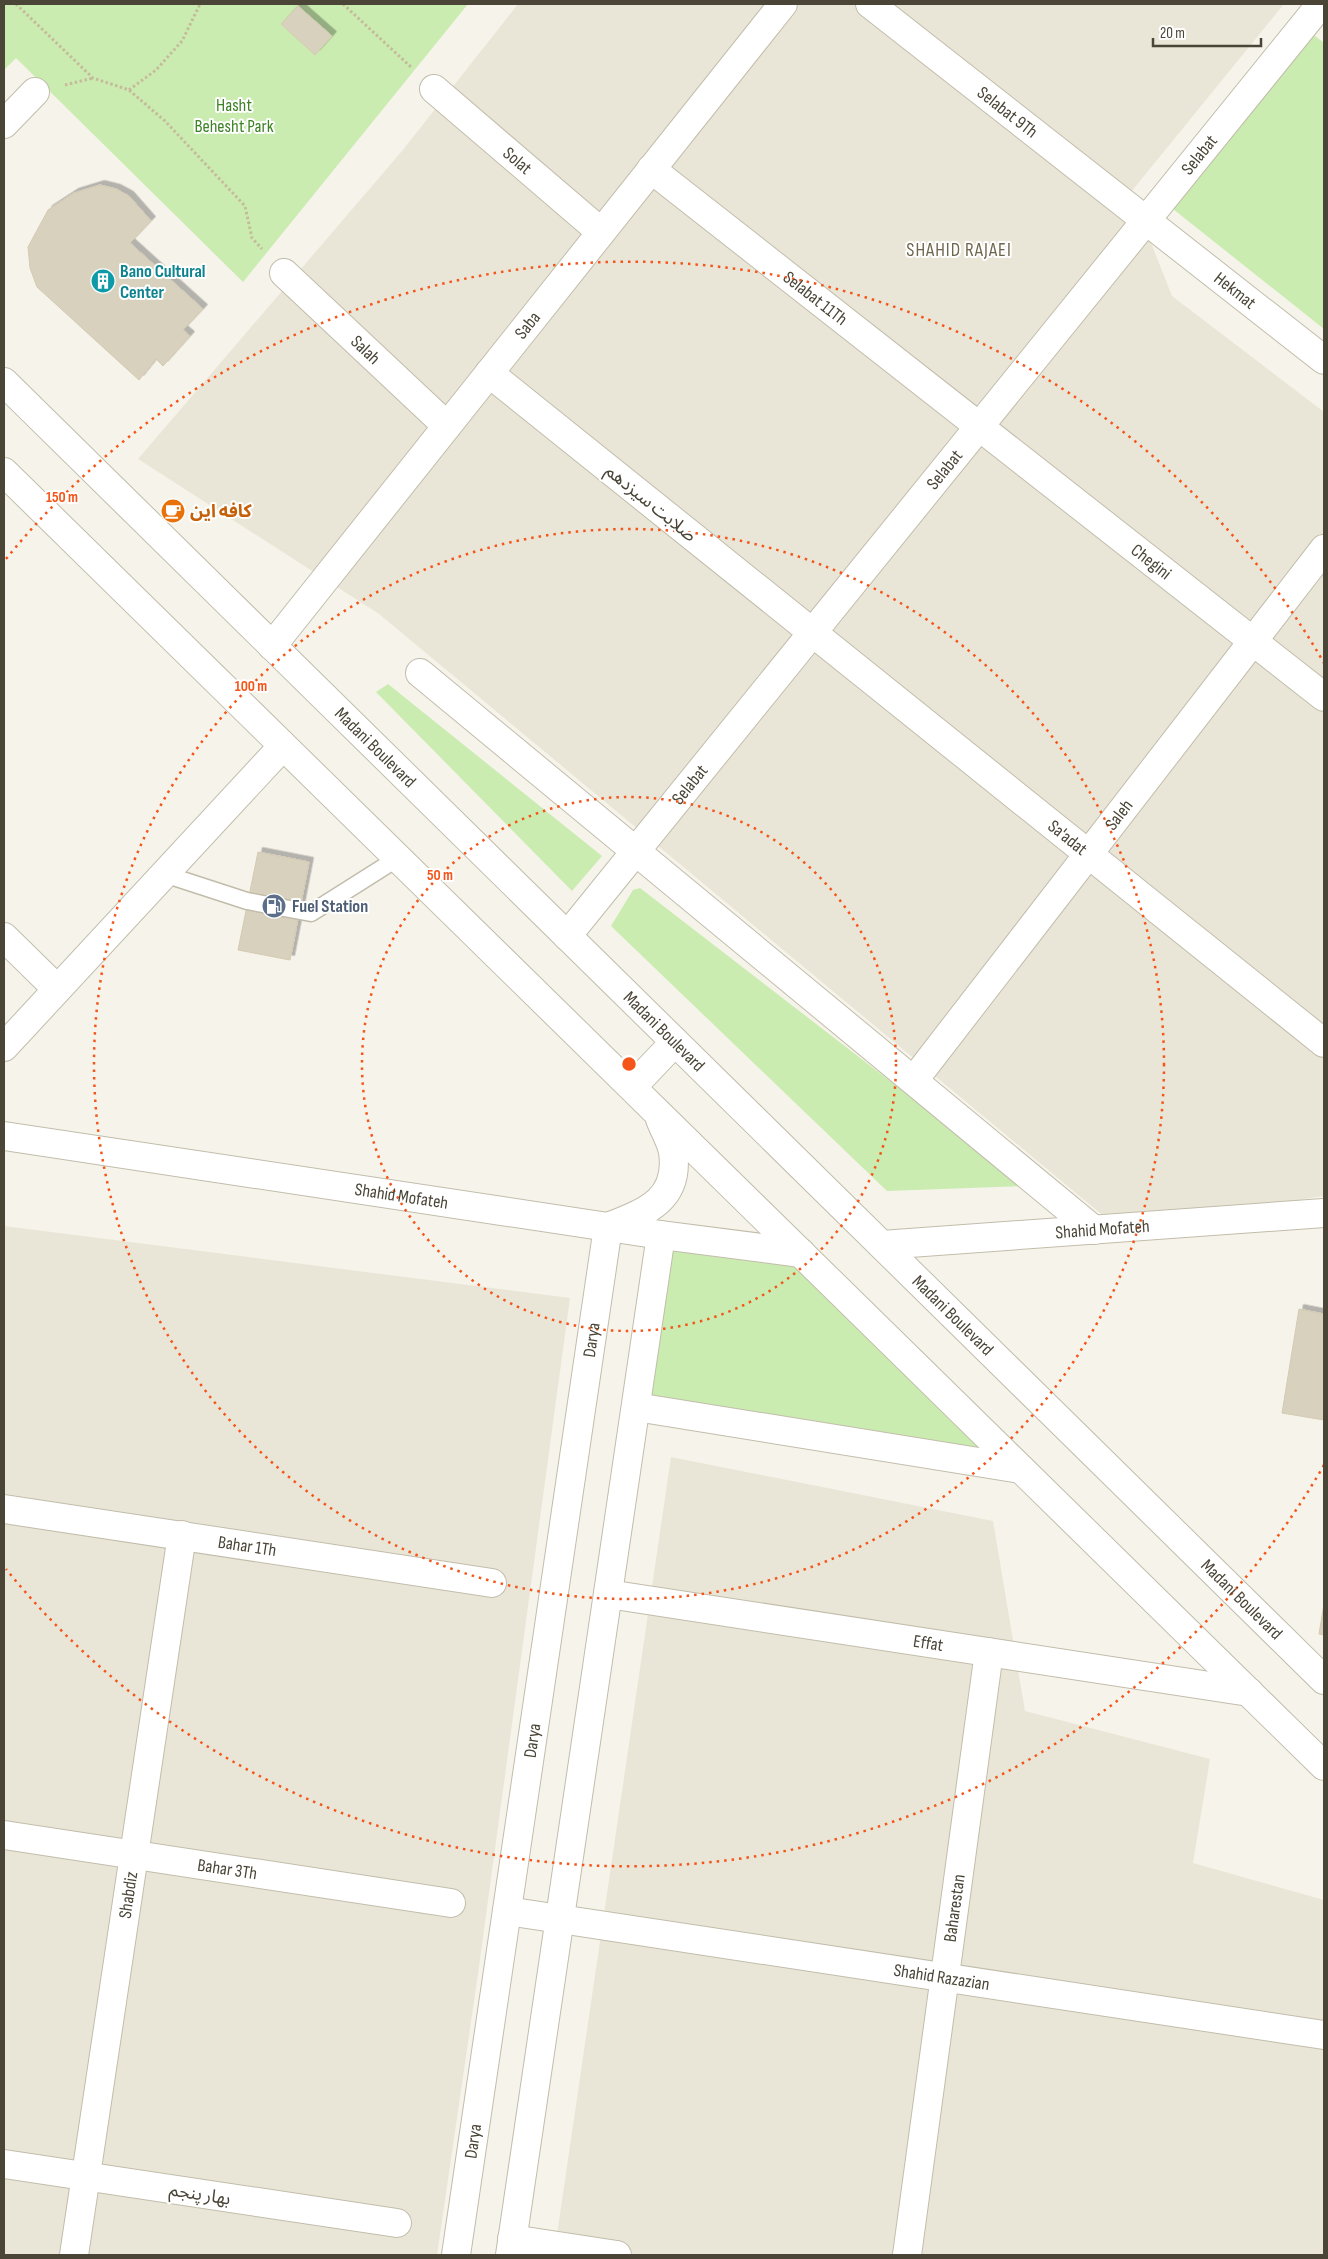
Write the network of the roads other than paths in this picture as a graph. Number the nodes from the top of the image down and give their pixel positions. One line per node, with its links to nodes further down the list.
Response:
1 (783, 4): 7 (street, Saba)
2 (870, 4): 8 (street, Selabat 9Th)
3 (1318, 8): 8 (street, Selabat)
4 (434, 89): 9 (street, Solat)
5 (35, 92): 6 (street)
6 (4, 124)
7 (651, 169): 9 (street, Saba); 15 (street, Selabat 11Th)
8 (1146, 220): 11 (street, Hekmat); 15 (street, Selabat)
9 (602, 232): 12 (street, Saba)
10 (284, 273): 14 (street, Salah)
11 (1324, 360)
12 (489, 373): 14 (street, Saba); 18 (street, صلابت سیزدهم)
13 (4, 382): 20 (street, Madani Boulevard)
14 (447, 426): 20 (street, Saba)
15 (979, 426): 18 (street, Selabat); 19 (street, Chegini)
16 (4, 472): 23 (street)
17 (1324, 548): 19 (street, Saleh)
18 (812, 632): 24 (street, Selabat); 25 (street, Sa'adat)
19 (1253, 641): 22 (street, Chegini); 25 (street, Saleh)
20 (272, 646): 28 (street, Madani Boulevard)
21 (420, 673): 24 (street)
22 (1324, 697)
23 (283, 746): 26 (street); 27 (street)
24 (636, 851): 28 (street, Selabat); 34 (street)
25 (1089, 854): 32 (street, Sa'adat); 34 (street, Saleh)
26 (398, 858): 27 (lane); 35 (street)
27 (164, 874): 30 (street)
28 (567, 936): 31 (street, Madani Boulevard)
29 (4, 937): 30 (street)
30 (57, 989): 33 (street)
31 (675, 1042): 35 (street); 42 (street, Madani Boulevard)
32 (1324, 1043)
33 (4, 1047)
34 (914, 1080): 40 (street)
35 (632, 1087): 36 (street)
36 (657, 1112): 39 (street); 43 (street)
37 (4, 1136): 39 (street, Shahid Mofateh)
38 (1324, 1213): 40 (street, Shahid Mofateh)
39 (608, 1227): 41 (street, Shahid Mofateh); 57 (street, Darya)
40 (1094, 1230): 42 (street, Shahid Mofateh)
41 (662, 1235): 43 (street, Shahid Mofateh); 44 (street)
42 (882, 1245): 51 (street, Madani Boulevard)
43 (801, 1253): 45 (street)
44 (636, 1406): 45 (street); 49 (street)
45 (1021, 1469): 52 (street)
46 (4, 1509): 47 (street, Bahar 1Th)
47 (182, 1535): 48 (street, Bahar 1Th); 55 (street, Shabdiz)
48 (492, 1583)
49 (608, 1594): 50 (street, Effat); 58 (street)
50 (989, 1652): 52 (street, Effat); 59 (street, Baharestan)
51 (1324, 1680)
52 (1249, 1692): 53 (street)
53 (1324, 1766)
54 (4, 1835): 55 (street, Bahar 3Th)
55 (134, 1854): 56 (street, Bahar 3Th); 62 (street, Shabdiz)
56 (451, 1903)
57 (507, 1911): 58 (street, Shahid Razazian); 66 (street, Darya)
58 (560, 1919): 59 (street, Shahid Razazian); 64 (street)
59 (945, 1978): 60 (street, Shahid Razazian); 68 (street, Baharestan)
60 (1324, 2035)
61 (4, 2164): 62 (street, بهار پنجم)
62 (86, 2176): 63 (street, بهار پنجم); 65 (street, Shabdiz)
63 (397, 2223)
64 (511, 2247): 67 (street)
65 (74, 2255)
66 (456, 2255)
67 (617, 2255)
68 (908, 2255)

